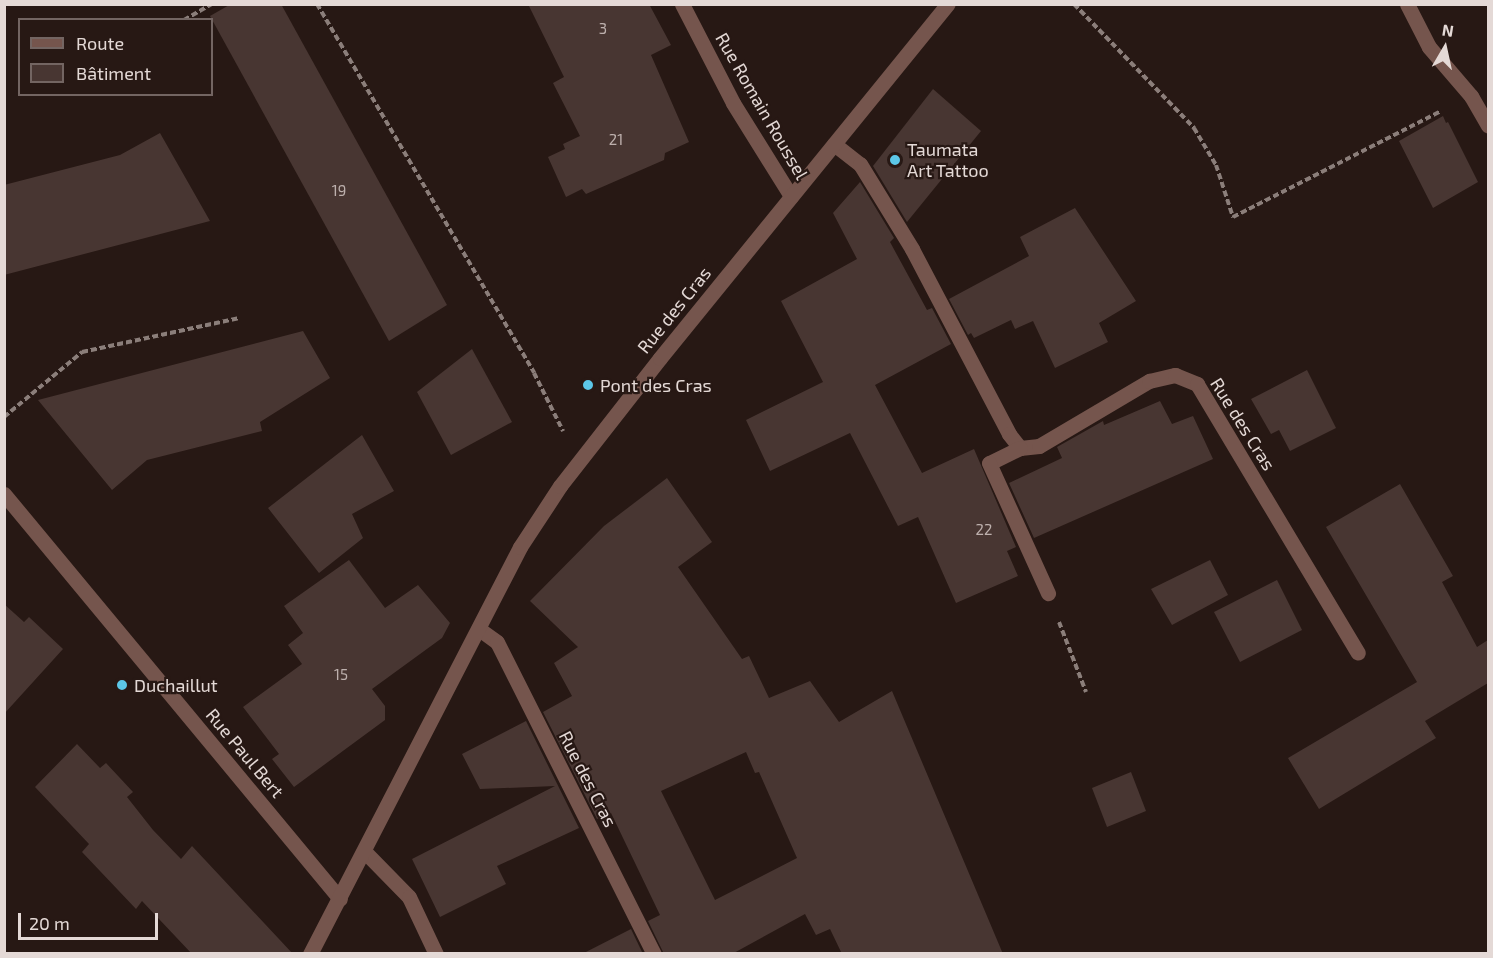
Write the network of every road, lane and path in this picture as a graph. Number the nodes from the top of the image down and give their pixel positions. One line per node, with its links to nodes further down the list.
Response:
1 (212, 4): 7 (path)
2 (317, 4): 14 (path)
3 (682, 4): 11 (street, Rue Romain Roussel)
4 (948, 4): 10 (street, Rue des Cras)
5 (1074, 4): 8 (path)
6 (1407, 4): 9 (street)
7 (188, 18)
8 (1440, 111)
9 (1488, 126)
10 (834, 144): 11 (street, Rue des Cras); 15 (street)
11 (791, 196): 18 (street, Rue des Cras)
12 (239, 318): 13 (path)
13 (4, 417)
14 (567, 436)
15 (1020, 448): 17 (street, Rue des Cras); 19 (street, Rue des Cras)
16 (4, 495): 22 (street, Rue Paul Bert)
17 (1048, 593): 20 (path)
18 (479, 629): 21 (street, Rue des Cras); 25 (street, Rue des Cras)
19 (1358, 653)
20 (1086, 692)
21 (364, 851): 22 (street, Rue des Cras); 24 (street)
22 (340, 899): 23 (street, Rue des Cras)
23 (310, 954)
24 (436, 954)
25 (654, 954)

